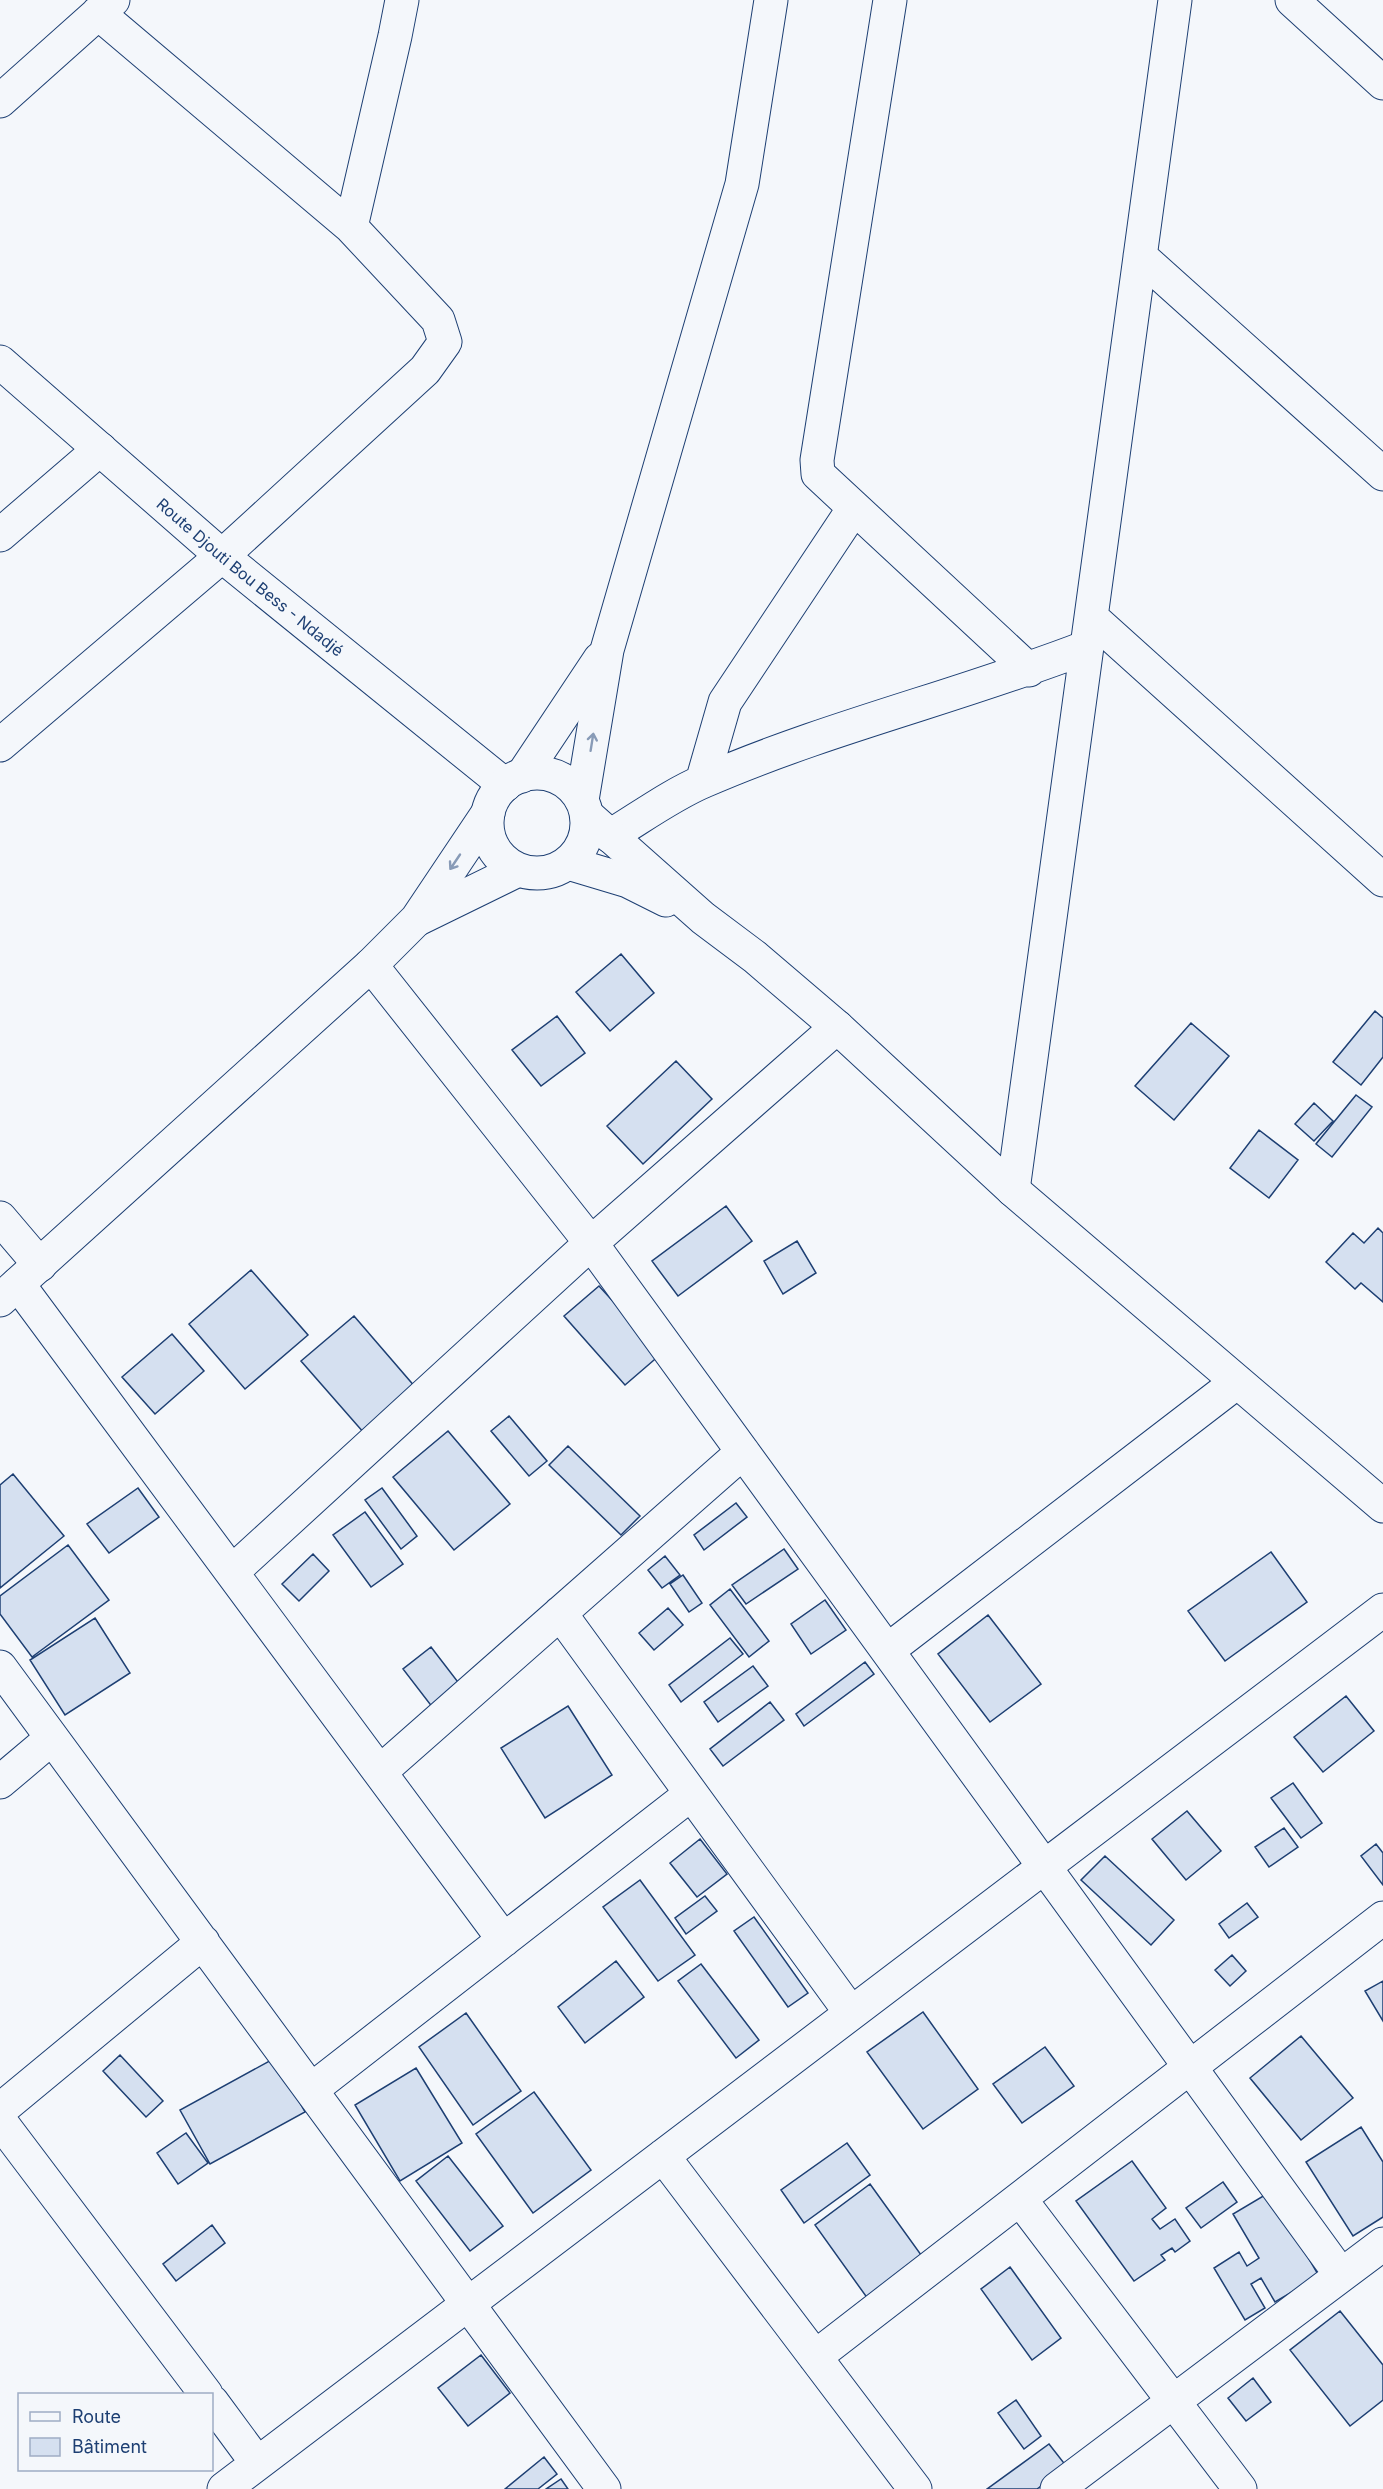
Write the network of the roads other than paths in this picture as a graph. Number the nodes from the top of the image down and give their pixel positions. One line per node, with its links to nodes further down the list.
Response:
1 (402, 0): 9 (street)
2 (771, 0): 18 (street)
3 (890, 0): 14 (street)
4 (1175, 0): 10 (street)
5 (1292, 0): 7 (street)
6 (106, 6): 8 (street); 9 (street)
7 (1383, 83)
8 (0, 101)
9 (351, 227): 16 (street)
10 (1140, 256): 13 (street); 17 (street)
11 (0, 362): 12 (street, Route Djouti Bou Bess - Ndadjé)
12 (100, 449): 15 (street); 16 (street, Route Djouti Bou Bess - Ndadjé)
13 (1383, 474)
14 (854, 508): 19 (street); 22 (street)
15 (0, 535)
16 (222, 556): 20 (street); 21 (street, Route Djouti Bou Bess - Ndadjé)
17 (1089, 632): 19 (street); 27 (street); 32 (street)
18 (607, 650): 21 (street); 24 (street, one-way to 18)
19 (1029, 670): 22 (street)
20 (0, 745)
21 (513, 780): 23 (street); 24 (street)
22 (702, 782): 24 (street)
23 (488, 813): 26 (street); 29 (street, one-way to 29)
24 (593, 817): 25 (street); 28 (street)
25 (568, 863): 26 (street); 28 (street)
26 (518, 870): 29 (street)
27 (1383, 880)
28 (703, 918): 31 (street)
29 (417, 919): 30 (street)
30 (371, 965): 34 (street); 35 (street)
31 (837, 1027): 32 (street); 34 (street)
32 (1012, 1190): 36 (street)
33 (0, 1218): 35 (street)
34 (591, 1243): 37 (street); 39 (street)
35 (19, 1283): 39 (street)
36 (1237, 1382): 38 (street); 42 (street)
37 (743, 1452): 41 (street); 42 (street)
38 (1383, 1506)
39 (232, 1572): 45 (street)
40 (1383, 1610): 48 (street)
41 (560, 1613): 45 (street); 47 (street)
42 (888, 1650): 48 (street)
43 (0, 1667): 44 (street)
44 (52, 1738): 46 (street); 51 (street)
45 (380, 1772): 50 (street)
46 (0, 1782)
47 (692, 1794): 50 (street); 52 (street)
48 (1044, 1867): 52 (street); 53 (street)
49 (1383, 1918): 53 (street)
50 (504, 1940): 54 (street)
51 (203, 1942): 54 (street); 55 (street)
52 (851, 2013): 57 (street)
53 (1190, 2067): 58 (street); 60 (street)
54 (311, 2090): 61 (street)
55 (0, 2109)
56 (0, 2121): 63 (street)
57 (663, 2156): 61 (street); 62 (street)
58 (1020, 2199): 62 (street); 64 (street)
59 (1383, 2244): 60 (street)
60 (1341, 2275): 64 (street)
61 (469, 2305): 66 (street); 68 (street)
62 (815, 2357): 69 (street)
63 (205, 2393)
64 (1173, 2401): 70 (street); 71 (street)
65 (213, 2403): 66 (street)
66 (257, 2463): 67 (street)
67 (224, 2489)
68 (604, 2489)
69 (915, 2489)
70 (1057, 2489)
71 (1240, 2489)

